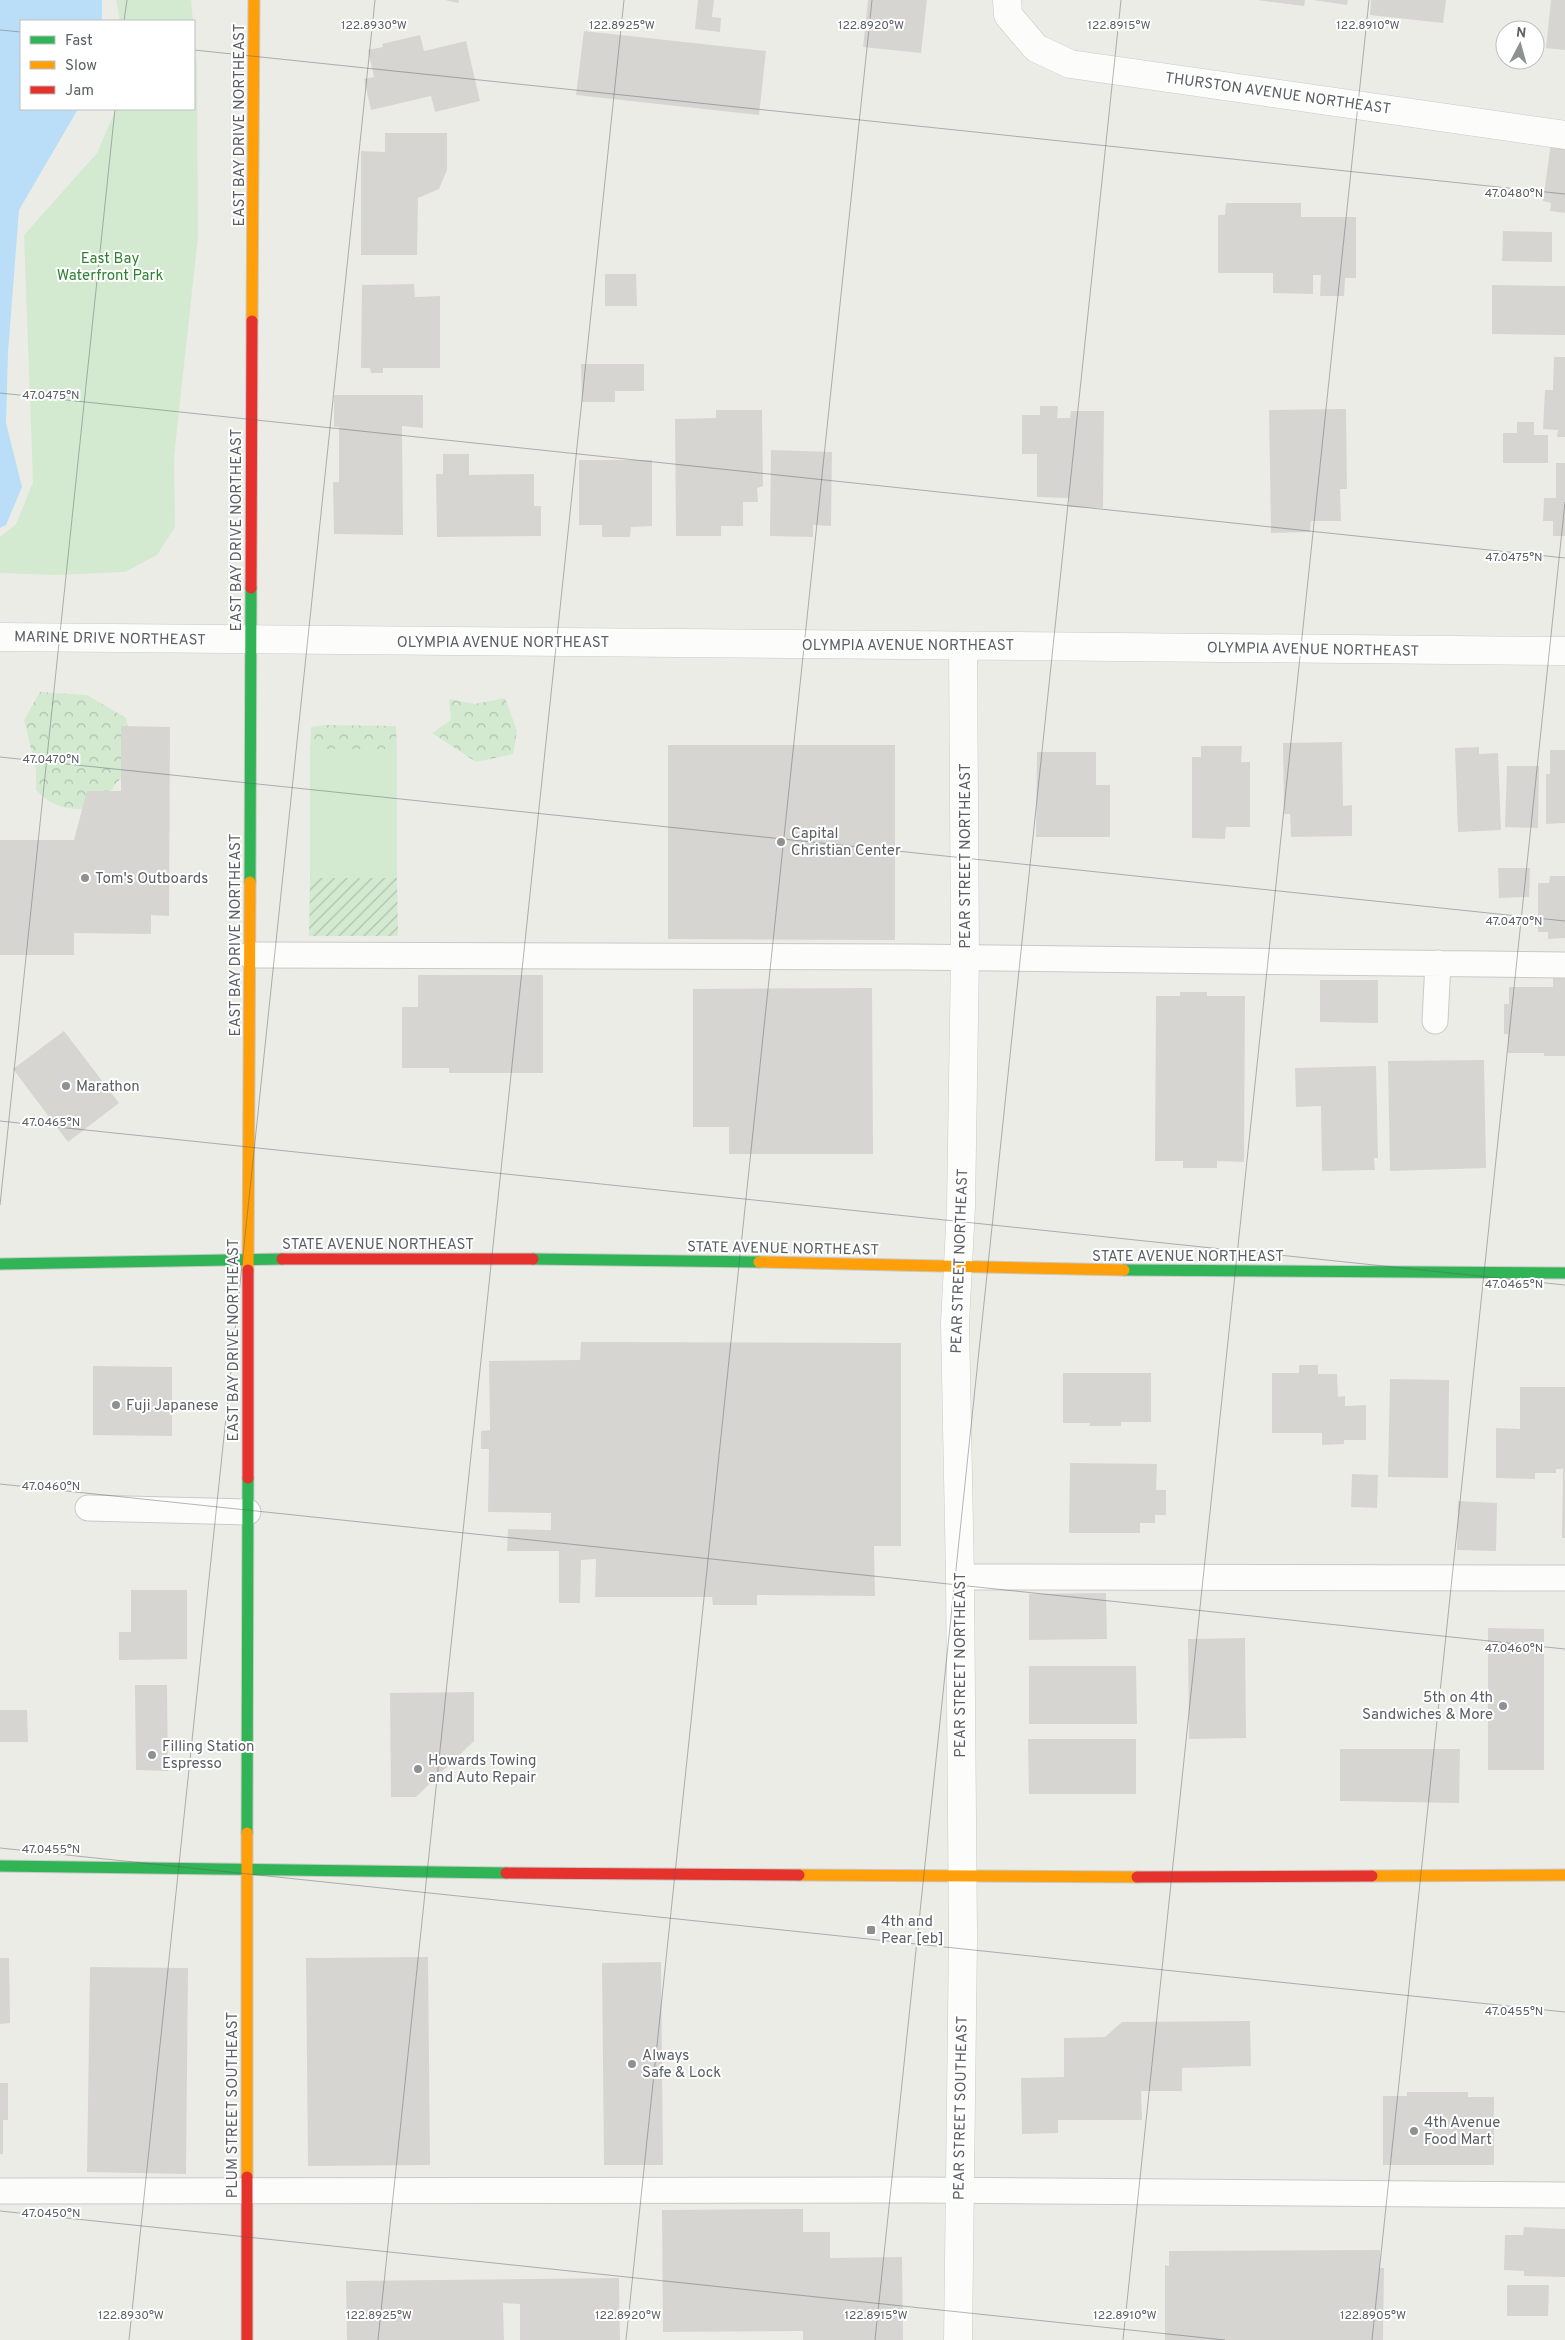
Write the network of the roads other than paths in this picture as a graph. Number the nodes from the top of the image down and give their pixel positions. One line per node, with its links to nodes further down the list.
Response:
1 (254, 0): 5 (main road, EAST BAY DRIVE NORTHEAST)
2 (1008, 8): 3 (street, THURSTON AVENUE NORTHEAST)
3 (1565, 135)
4 (0, 637): 5 (street, MARINE DRIVE NORTHEAST)
5 (251, 640): 6 (street, OLYMPIA AVENUE NORTHEAST); 8 (main road, EAST BAY DRIVE NORTHEAST)
6 (963, 646): 7 (street, OLYMPIA AVENUE NORTHEAST); 9 (street, PEAR STREET NORTHEAST)
7 (1565, 651)
8 (250, 955): 9 (lane); 13 (main road, EAST BAY DRIVE NORTHEAST)
9 (966, 957): 10 (lane); 15 (street, PEAR STREET NORTHEAST)
10 (1438, 963): 11 (lane); 12 (lane)
11 (1565, 965)
12 (1435, 1021)
13 (249, 1260): 14 (main road, STATE AVENUE NORTHEAST); 15 (main road, STATE AVENUE NORTHEAST); 18 (main road, EAST BAY DRIVE NORTHEAST)
14 (0, 1264)
15 (959, 1266): 16 (main road, STATE AVENUE NORTHEAST); 19 (street, PEAR STREET NORTHEAST)
16 (1565, 1273)
17 (88, 1508): 18 (lane)
18 (248, 1512): 22 (main road, EAST BAY DRIVE NORTHEAST)
19 (960, 1577): 20 (lane); 23 (street, PEAR STREET NORTHEAST)
20 (1565, 1578)
21 (0, 1866): 22 (main road)
22 (247, 1869): 23 (main road); 27 (main road, PLUM STREET SOUTHEAST)
23 (961, 1875): 24 (main road); 26 (street, PEAR STREET SOUTHEAST)
24 (1565, 1875)
25 (0, 2191): 27 (lane)
26 (959, 2191): 27 (lane); 28 (lane); 30 (street, PEAR STREET SOUTHEAST)
27 (247, 2192): 29 (main road, PLUM STREET SOUTHEAST)
28 (1565, 2195)
29 (247, 2340)
30 (958, 2340)

